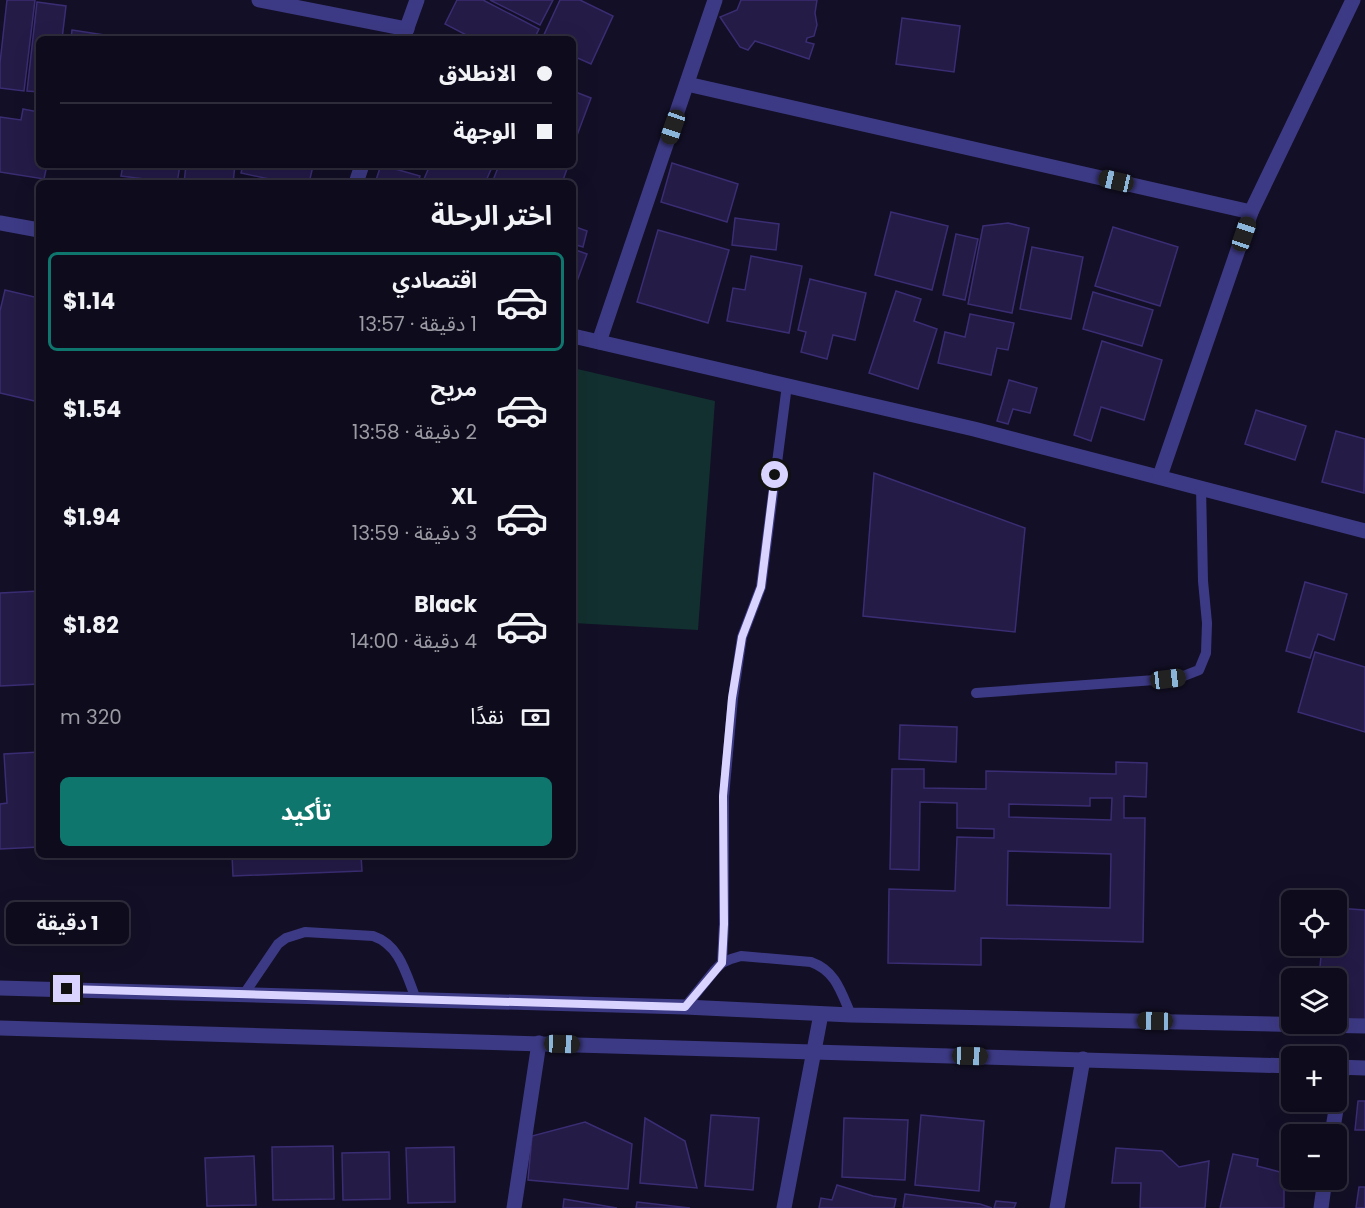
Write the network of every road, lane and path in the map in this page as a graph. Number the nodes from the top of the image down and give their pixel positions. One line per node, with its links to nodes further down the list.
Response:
1 (260, 0): 5 (street)
2 (417, 0): 5 (street)
3 (715, 0): 6 (street)
4 (1353, 0): 7 (street)
5 (405, 34)
6 (687, 84): 7 (street); 11 (street)
7 (1251, 212): 13 (street)
8 (0, 222): 9 (street)
9 (36, 229)
10 (576, 337): 11 (street)
11 (599, 342): 12 (street)
12 (787, 385): 13 (street); 17 (lane)
13 (1160, 476): 14 (street)
14 (1201, 487): 15 (street); 16 (lane)
15 (1365, 531)
16 (976, 693)
17 (722, 963): 21 (lane); 23 (lane)
18 (0, 988): 19 (street)
19 (244, 994): 20 (street); 20 (lane)
20 (416, 999): 21 (street)
21 (685, 1007): 22 (street)
22 (821, 1014): 23 (street); 27 (street)
23 (851, 1015): 24 (street)
24 (1365, 1026)
25 (0, 1028): 26 (street)
26 (539, 1043): 27 (street); 33 (street)
27 (813, 1052): 28 (street); 34 (street)
28 (1083, 1059): 29 (street); 35 (street)
29 (1281, 1065)
30 (1347, 1067): 31 (street)
31 (1365, 1068)
32 (1323, 1190): 36 (street)
33 (514, 1208)
34 (784, 1208)
35 (1057, 1208)
36 (1321, 1208)

